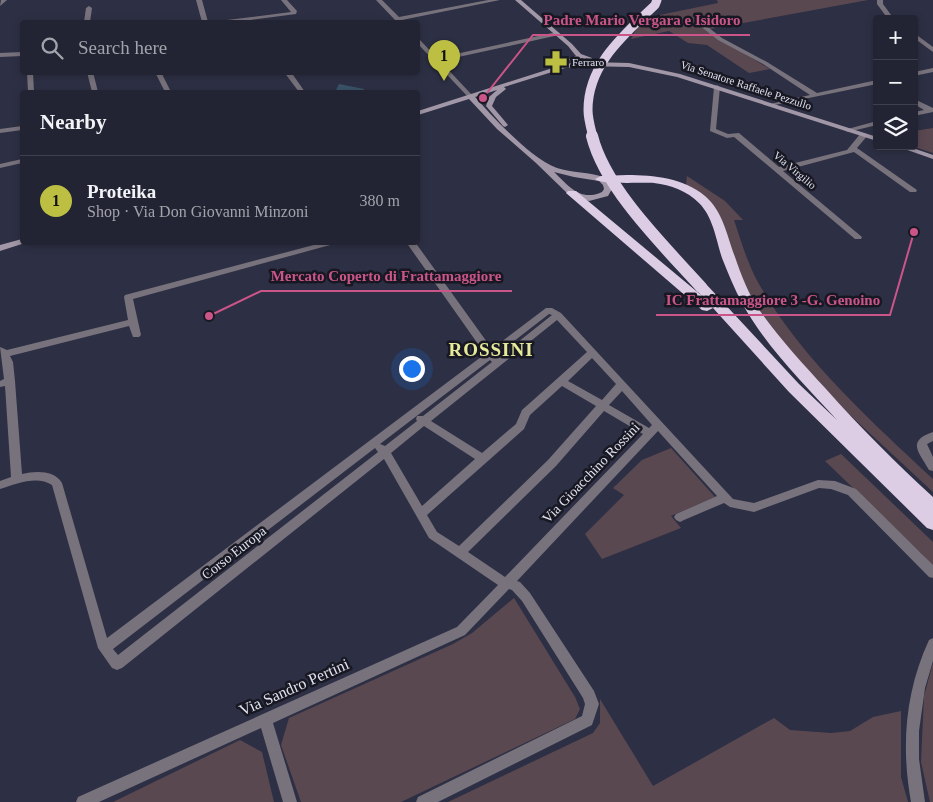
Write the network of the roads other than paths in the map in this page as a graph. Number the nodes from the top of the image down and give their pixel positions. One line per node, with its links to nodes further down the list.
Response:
1 (4, 0): 9 (street)
2 (199, 0): 13 (street)
3 (284, 0): 14 (street)
4 (379, 0): 15 (street)
5 (497, 0): 15 (street)
6 (521, 0): 17 (street)
7 (657, 0): 80 (highway, bridge)
8 (880, 0): 11 (street)
9 (0, 4)
10 (89, 8): 12 (street)
11 (888, 15)
12 (87, 20)
13 (204, 20)
14 (241, 20)
15 (399, 20)
16 (702, 25): 41 (street)
17 (557, 34): 23 (street); 24 (street)
18 (918, 37): 20 (street)
19 (420, 43): 24 (street)
20 (933, 50)
21 (20, 54): 22 (street)
22 (0, 55)
23 (579, 56): 25 (street); 26 (street)
24 (436, 60): 42 (street)
25 (572, 60): 26 (street); 27 (street)
26 (586, 62): 27 (street); 36 (street, Via Senatore Raffaele Pezzullo)
27 (564, 66): 35 (street)
28 (933, 70): 29 (street)
29 (918, 73)
30 (30, 75): 37 (street)
31 (91, 75): 38 (street)
32 (160, 75): 39 (street)
33 (288, 75): 40 (street)
34 (873, 83): 41 (street)
35 (511, 84): 42 (street); 54 (street)
36 (717, 87): 44 (street, Via Senatore Raffaele Pezzullo); 61 (street, Via Virgilio)
37 (31, 90)
38 (94, 90)
39 (167, 90)
40 (300, 90)
41 (815, 95): 44 (street)
42 (470, 96): 46 (street); 54 (street)
43 (918, 103): 45 (street)
44 (772, 105): 50 (street, Via Senatore Raffaele Pezzullo)
45 (931, 110): 47 (street)
46 (420, 112)
47 (918, 113)
48 (873, 124): 50 (street)
49 (20, 128): 51 (street)
50 (848, 130): 52 (street, Via Senatore Raffaele Pezzullo)
51 (0, 131)
52 (864, 135): 53 (street, Via Senatore Raffaele Pezzullo); 55 (street)
53 (873, 138)
54 (518, 145): 59 (street)
55 (853, 148): 61 (street); 63 (street)
56 (911, 150): 57 (street)
57 (933, 157)
58 (20, 161): 60 (street)
59 (539, 161): 62 (street); 64 (street)
60 (0, 166)
61 (778, 170): 65 (street, Via Virgilio)
62 (601, 179): 64 (street); 87 (highway)
63 (913, 190)
64 (572, 194): 80 (highway)
65 (858, 238)
66 (20, 242): 69 (street)
67 (412, 245): 75 (street)
68 (307, 246): 71 (street)
69 (0, 248)
70 (558, 315): 74 (street, Via Gioacchino Rossini); 75 (street, Via Gioacchino Rossini); 76 (street)
71 (133, 322): 72 (street); 73 (street)
72 (136, 335)
73 (2, 352): 78 (street)
74 (592, 352): 77 (street); 79 (street, Via Gioacchino Rossini)
75 (491, 355): 76 (street); 81 (street, Via Gioacchino Rossini)
76 (497, 364): 83 (street)
77 (561, 381): 82 (street); 91 (street)
78 (5, 383): 93 (street)
79 (621, 384): 82 (street); 86 (street, Via Gioacchino Rossini)
80 (794, 388): 87 (highway)
81 (430, 400): 83 (street); 84 (street, Via Gioacchino Rossini)
82 (603, 405): 86 (street); 101 (street)
83 (442, 408): 85 (street)
84 (413, 413): 85 (street); 89 (street, Via Gioacchino Rossini)
85 (424, 421): 90 (street); 91 (street)
86 (654, 429): 95 (street); 103 (street, Via Gioacchino Rossini)
87 (851, 436): 96 (highway); 99 (highway); 100 (highway)
88 (933, 436): 92 (street)
89 (374, 443): 90 (street); 105 (street, Corso Europa)
90 (385, 452): 97 (street); 105 (street, Corso Europa)
91 (483, 459): 97 (street)
92 (933, 467)
93 (17, 480): 94 (street, Corso Europa); 105 (street, Corso Europa)
94 (0, 485)
95 (725, 498): 98 (street); 102 (street)
96 (933, 505)
97 (421, 514): 101 (street)
98 (680, 517)
99 (933, 523)
100 (933, 534)
101 (460, 553): 103 (street)
102 (933, 573)
103 (505, 583): 106 (street, Via Sandro Pertini); 109 (street)
104 (933, 644): 110 (street)
105 (104, 648)
106 (266, 719): 107 (street, Via Sandro Pertini); 108 (street)
107 (82, 802)
108 (290, 802)
109 (423, 802)
110 (918, 802)

